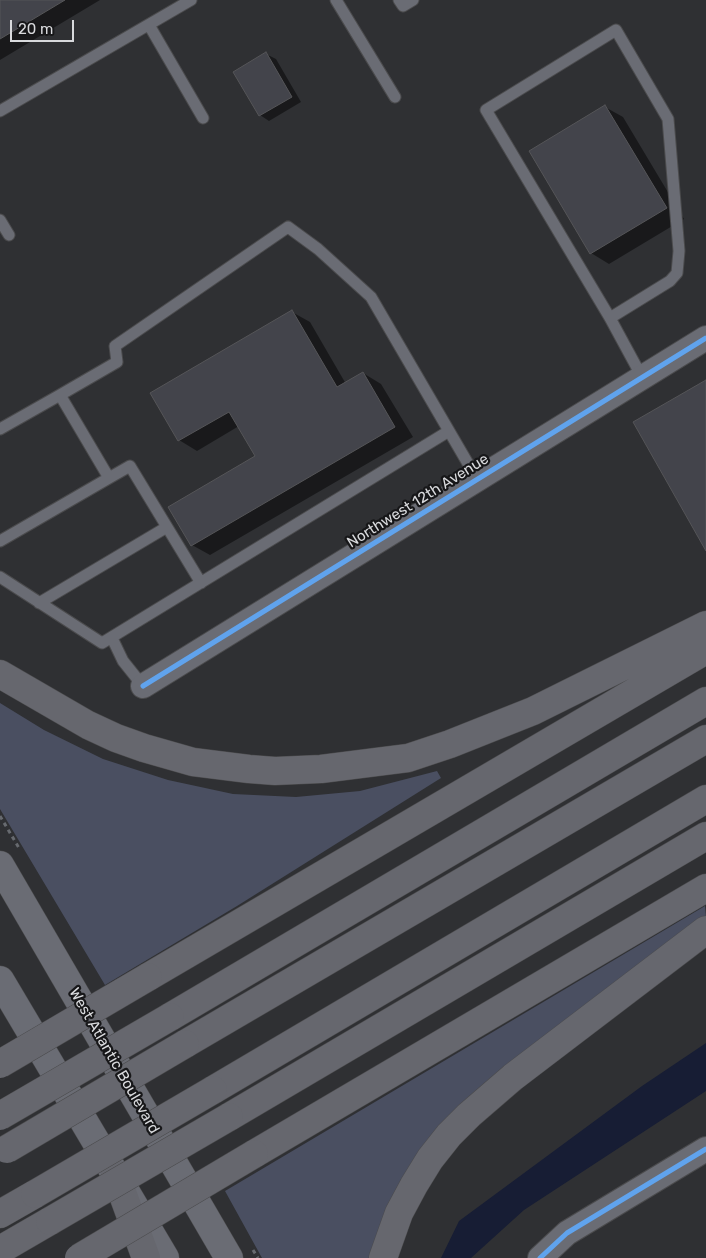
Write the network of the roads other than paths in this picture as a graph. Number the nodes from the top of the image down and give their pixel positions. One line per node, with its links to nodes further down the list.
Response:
1 (191, 0): 5 (lane)
2 (336, 0): 6 (lane)
3 (399, 0): 4 (lane)
4 (413, 0)
5 (149, 25): 7 (lane); 8 (lane)
6 (395, 97)
7 (0, 111)
8 (203, 118)
9 (0, 220): 10 (lane)
10 (9, 235)
11 (610, 318): 11 (lane); 13 (lane)
12 (706, 338): 13 (street, Northwest 12th Avenue)
13 (642, 377): 18 (street, Northwest 12th Avenue)
14 (60, 395): 15 (lane); 16 (lane); 17 (lane)
15 (0, 429)
16 (449, 431): 18 (lane); 22 (lane)
17 (109, 478): 19 (lane); 20 (lane)
18 (477, 479): 28 (street, Northwest 12th Avenue)
19 (167, 527): 22 (lane); 23 (lane)
20 (0, 541)
21 (0, 577): 23 (lane)
22 (201, 583): 25 (lane)
23 (39, 603): 25 (lane)
24 (706, 625): 27 (highway)
25 (112, 638): 28 (lane)
26 (706, 650): 37 (highway, bridge)
27 (0, 674)
28 (143, 686)
29 (706, 701): 38 (highway, bridge)
30 (706, 739): 40 (highway, bridge)
31 (706, 800): 42 (highway, bridge)
32 (706, 836): 43 (highway, bridge)
33 (0, 865): 47 (main road, West Atlantic Boulevard)
34 (706, 888): 44 (highway, bridge)
35 (706, 930): 48 (highway)
36 (0, 980): 41 (main road)
37 (0, 1064)
38 (0, 1116)
39 (706, 1149): 49 (street)
40 (3, 1151)
41 (115, 1173): 45 (highway); 46 (main road)
42 (0, 1214)
43 (0, 1250)
44 (79, 1258)
45 (146, 1258)
46 (165, 1258)
47 (229, 1258)
48 (383, 1258)
49 (540, 1258)

